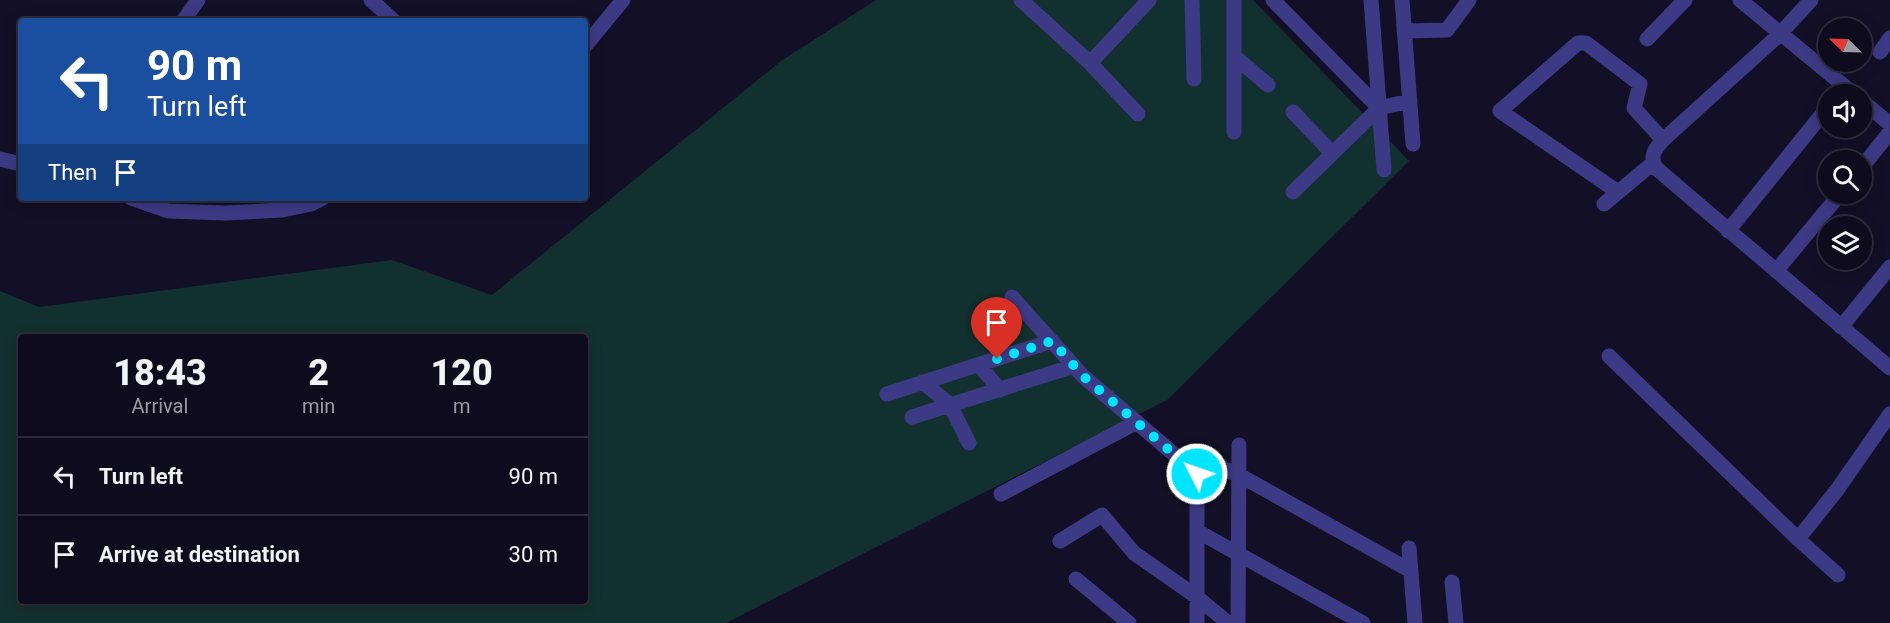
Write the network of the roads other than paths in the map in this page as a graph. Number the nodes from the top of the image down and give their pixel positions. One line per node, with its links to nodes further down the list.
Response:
1 (198, 0): 15 (street)
2 (372, 0): 16 (street)
3 (623, 0): 21 (street)
4 (1021, 0): 24 (street)
5 (1149, 0): 24 (street)
6 (1192, 0): 25 (street)
7 (1234, 0): 23 (street)
8 (1371, 0): 29 (street)
9 (1402, 0): 17 (street)
10 (1469, 0): 17 (street)
11 (1685, 0): 20 (street)
12 (1740, 0): 18 (street)
13 (1811, 0): 18 (street)
14 (1278, 2): 29 (street)
15 (185, 18)
16 (391, 18)
17 (1404, 31): 28 (street)
18 (1780, 34): 26 (street); 37 (street)
19 (1890, 38): 22 (street)
20 (1647, 39)
21 (588, 42)
22 (1880, 52)
23 (1234, 56): 27 (street); 35 (street)
24 (1090, 63): 32 (street)
25 (1194, 79)
26 (1837, 84)
27 (1268, 85)
28 (1410, 102): 29 (street); 38 (street)
29 (1379, 108): 39 (street); 44 (street)
30 (1872, 109): 34 (street)
31 (1293, 112): 39 (street)
32 (1138, 114)
33 (1818, 118): 51 (street)
34 (1890, 124)
35 (1234, 132)
36 (1890, 132): 40 (street)
37 (1663, 140): 43 (street); 46 (street)
38 (1413, 144)
39 (1332, 153): 45 (street)
40 (1872, 154)
41 (0, 159): 42 (street)
42 (18, 163)
43 (1653, 163): 46 (street); 51 (street)
44 (1384, 170)
45 (1293, 192)
46 (1618, 192): 49 (street)
47 (140, 201): 48 (street)
48 (317, 201)
49 (1604, 204)
50 (1832, 204): 53 (street)
51 (1728, 231): 53 (street)
52 (1890, 267): 55 (street)
53 (1776, 271): 55 (street)
54 (1012, 297): 56 (street)
55 (1841, 327): 60 (street)
56 (1052, 341): 58 (street); 59 (street)
57 (1608, 356): 74 (street)
58 (979, 365): 61 (street); 62 (street)
59 (1074, 366): 62 (street); 67 (street)
60 (1890, 368)
61 (923, 382): 63 (street); 64 (street)
62 (1000, 390): 64 (street)
63 (887, 394)
64 (950, 405): 66 (street); 68 (street)
65 (1890, 414): 74 (street)
66 (912, 417)
67 (1137, 422): 70 (street); 72 (street)
68 (969, 443)
69 (1239, 445): 71 (street)
70 (1197, 474): 71 (street); 73 (street)
71 (1239, 475): 77 (street); 78 (street)
72 (1000, 494)
73 (1197, 531): 77 (street); 82 (street)
74 (1798, 539): 79 (street)
75 (1060, 542): 82 (street)
76 (1409, 548): 78 (street)
77 (1239, 554): 86 (street); 87 (street)
78 (1411, 571): 88 (street)
79 (1838, 575)
80 (1076, 579): 83 (street)
81 (1452, 582): 89 (street)
82 (1197, 597): 84 (street); 85 (street)
83 (1129, 623)
84 (1197, 623)
85 (1228, 623)
86 (1238, 623)
87 (1363, 623)
88 (1415, 623)
89 (1456, 623)

